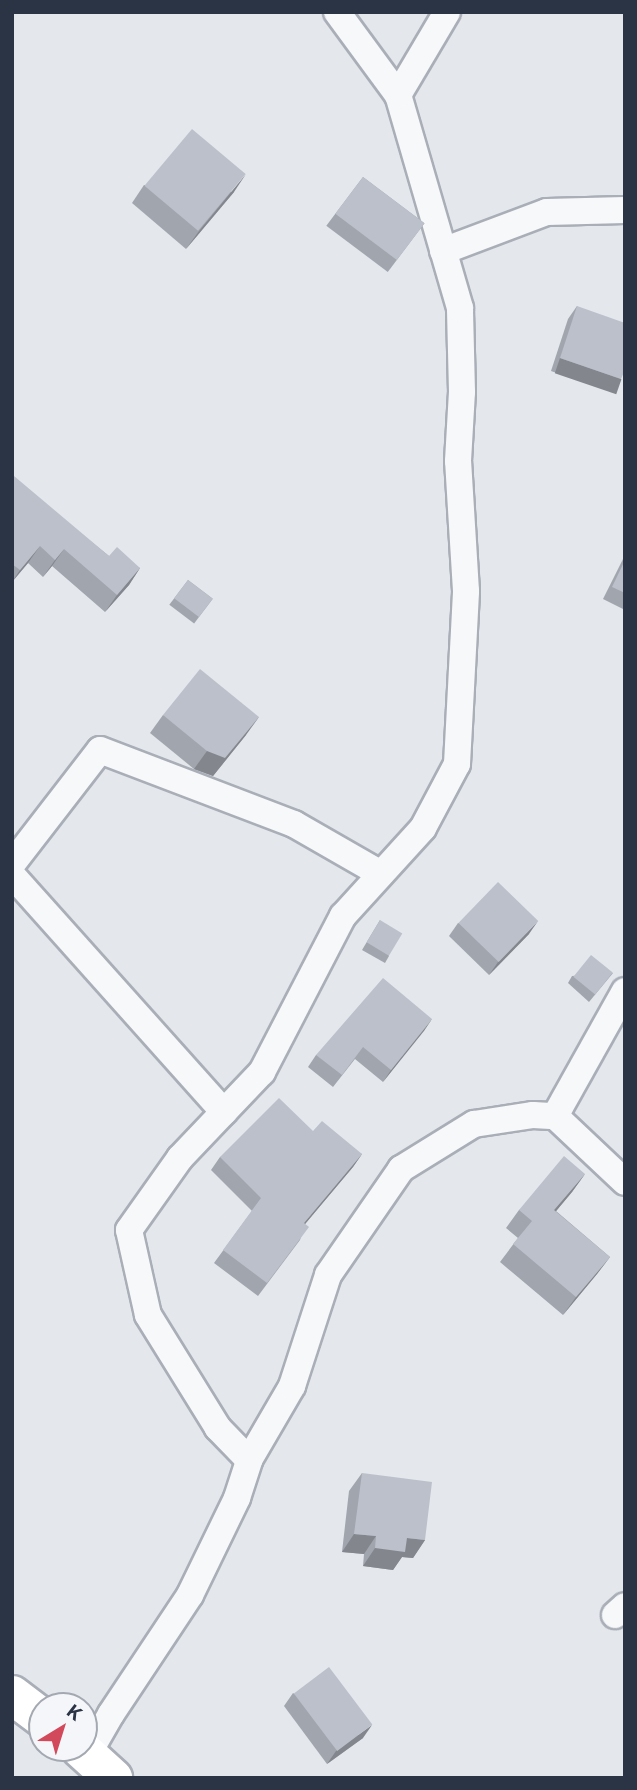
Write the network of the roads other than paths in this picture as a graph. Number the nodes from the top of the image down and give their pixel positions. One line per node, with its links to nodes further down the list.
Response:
1 (337, 12): 3 (street)
2 (447, 12): 3 (street)
3 (398, 95): 5 (street)
4 (625, 210): 5 (street)
5 (443, 251): 7 (street)
6 (12, 864): 7 (street)
7 (381, 874): 10 (street)
8 (12, 875): 10 (street)
9 (625, 991): 11 (street)
10 (224, 1112): 13 (street)
11 (555, 1116): 12 (street); 13 (street)
12 (625, 1182)
13 (249, 1461): 16 (street)
14 (12, 1695): 15 (street)
15 (28, 1707)
16 (98, 1747)

